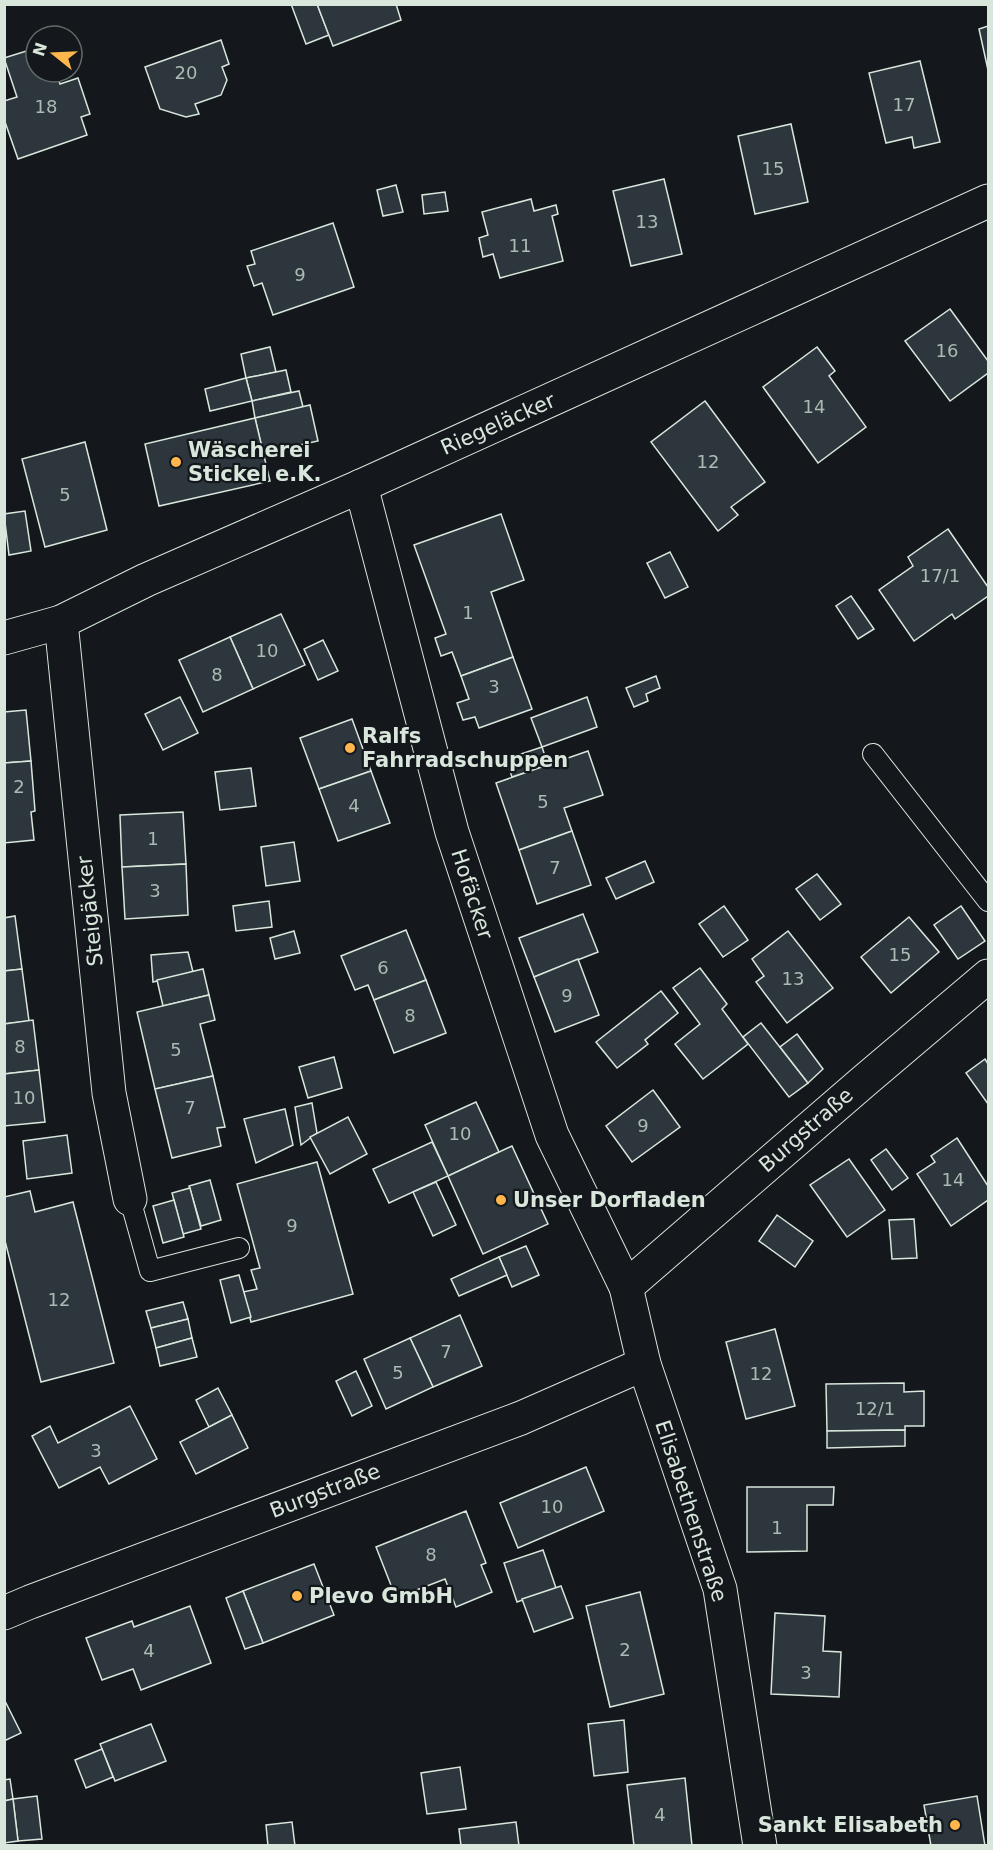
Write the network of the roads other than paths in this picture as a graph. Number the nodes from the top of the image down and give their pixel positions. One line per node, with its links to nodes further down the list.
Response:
1 (988, 201): 2 (street, Riegeläcker)
2 (361, 486): 3 (street, Riegeläcker); 10 (street, Hofäcker)
3 (61, 622): 4 (street, Riegeläcker); 8 (street, Steigäcker)
4 (4, 638)
5 (873, 754): 6 (lane)
6 (988, 901)
7 (988, 976): 10 (street, Burgstraße)
8 (130, 1199): 9 (lane)
9 (240, 1248)
10 (626, 1287): 11 (street, Elisabethenstraße)
11 (644, 1364): 12 (street, Burgstraße); 13 (street, Elisabethenstraße)
12 (4, 1613)
13 (760, 1845)

